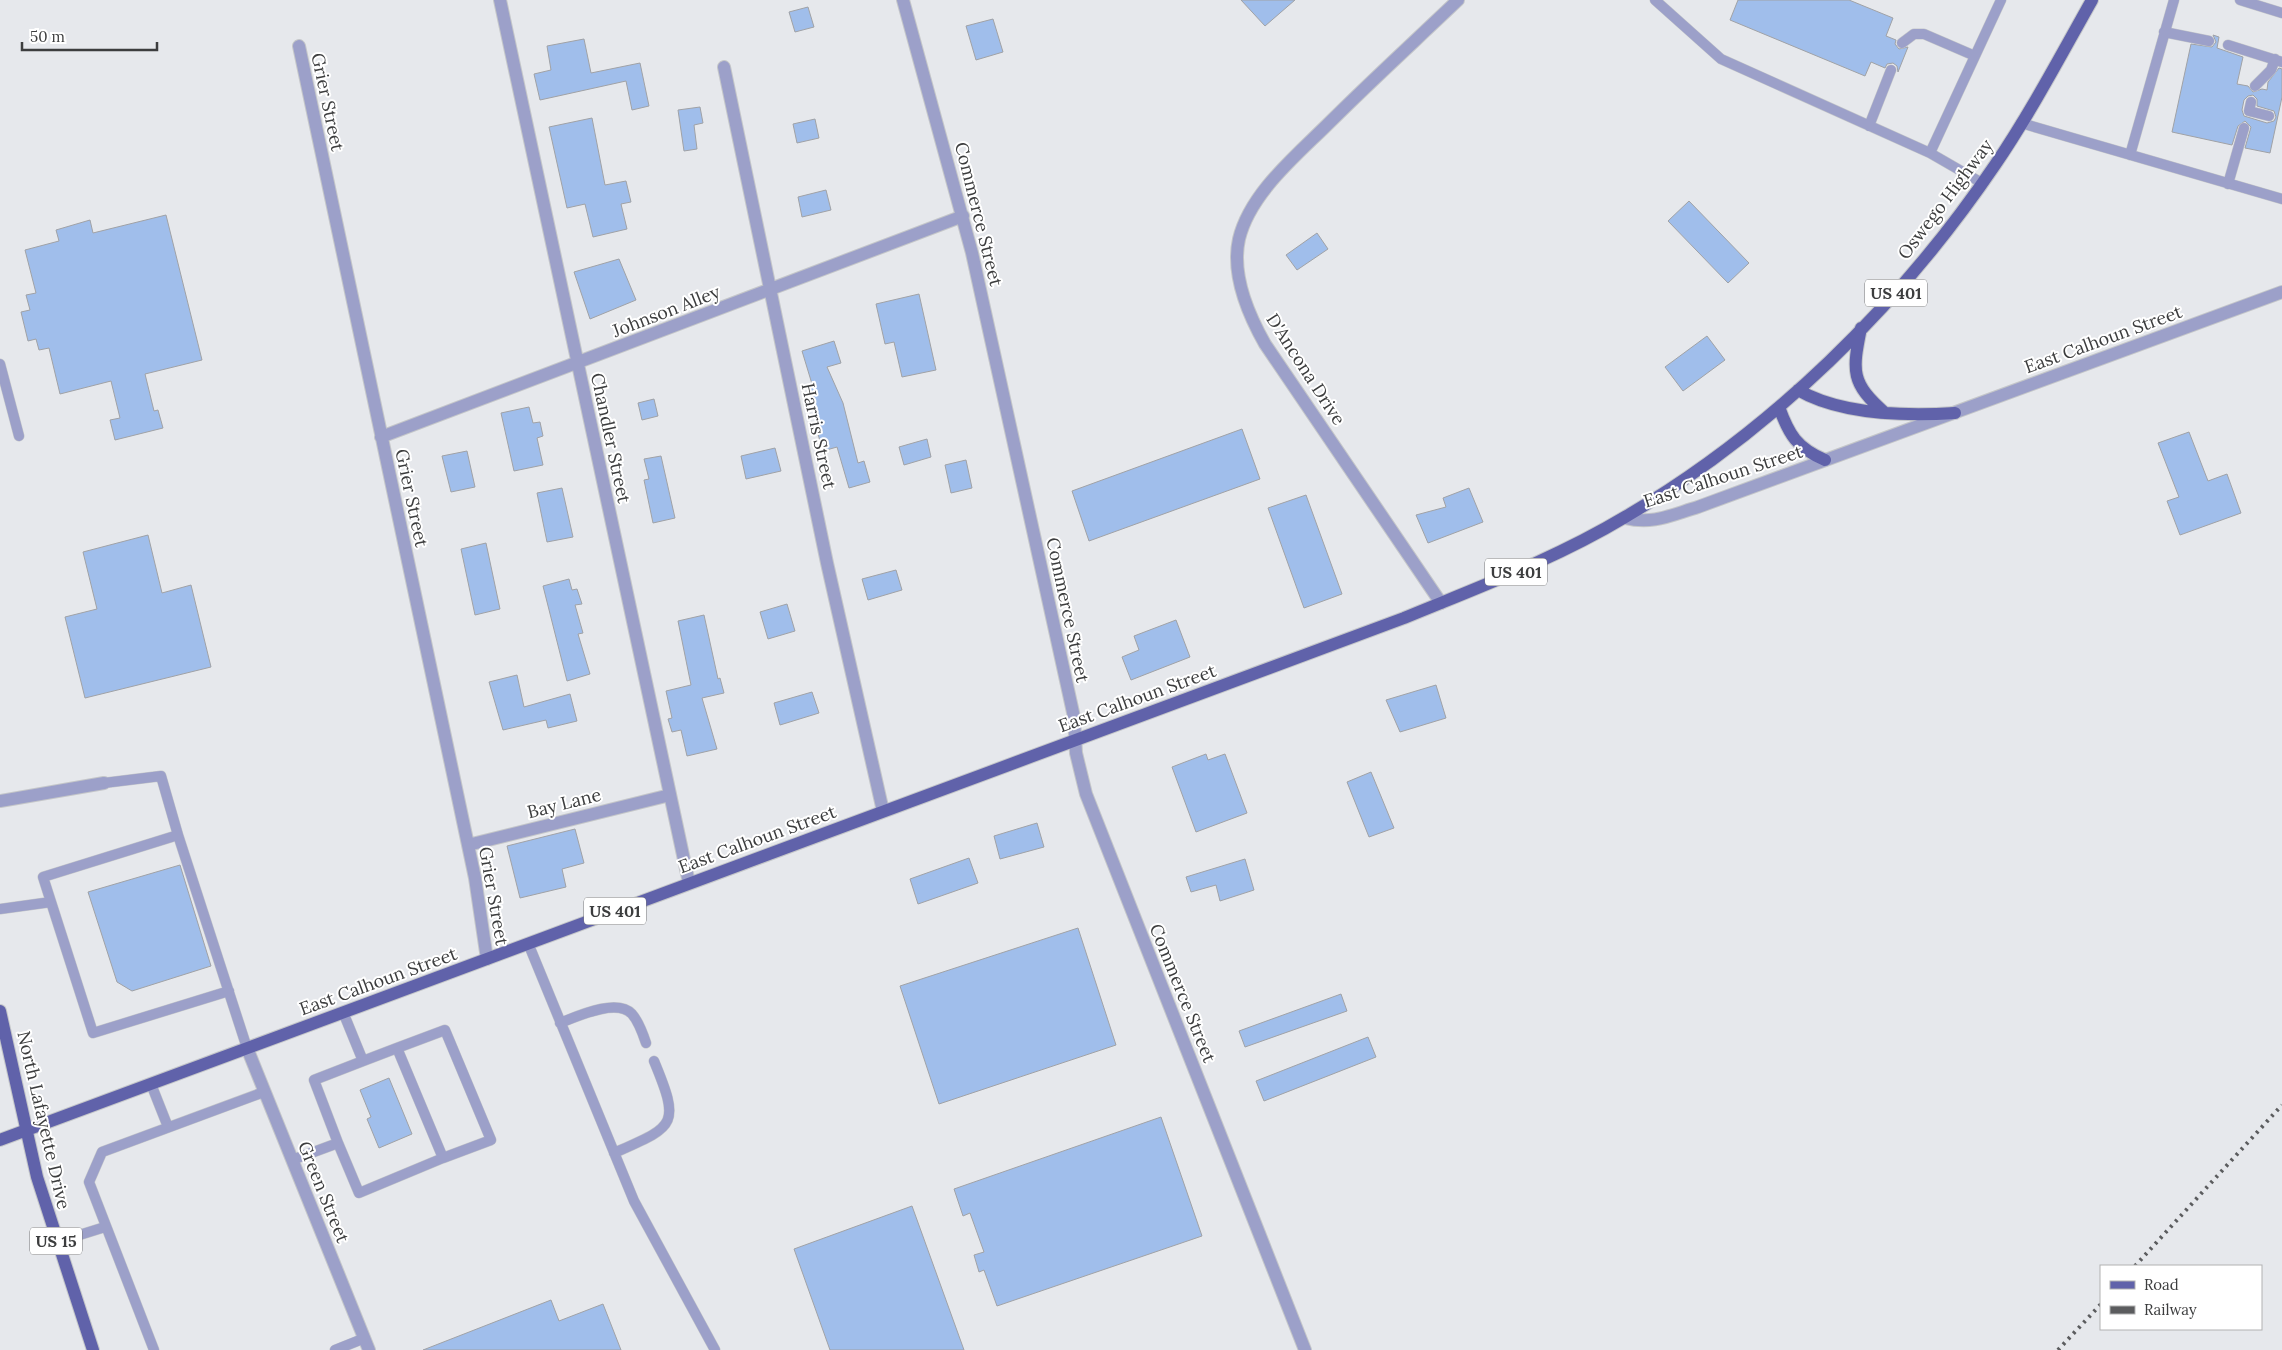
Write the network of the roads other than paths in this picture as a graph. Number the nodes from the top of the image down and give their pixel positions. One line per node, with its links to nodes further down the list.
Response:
1 (500, 0): 34 (street, Chandler Street)
2 (903, 0): 30 (street, Commerce Street)
3 (1458, 0): 44 (street, D'Ancona Drive)
4 (1655, 0): 23 (lane)
5 (2001, 0): 15 (lane)
6 (2092, 0): 22 (main road, Oswego Highway / US 401)
7 (2174, 0): 10 (lane)
8 (2240, 0): 9 (lane)
9 (2282, 13)
10 (2164, 32): 11 (lane); 26 (lane)
11 (2209, 41)
12 (1902, 43): 15 (lane)
13 (2228, 45): 16 (lane)
14 (299, 46): 41 (street, Grier Street)
15 (1975, 56): 25 (lane)
16 (2278, 60): 19 (lane)
17 (724, 67): 31 (street, Harris Street)
18 (1891, 70): 23 (lane)
19 (2255, 86)
20 (2251, 102): 21 (lane)
21 (2269, 116)
22 (2021, 123): 26 (lane); 27 (main road, Oswego Highway / US 401)
23 (1869, 126): 25 (lane)
24 (2244, 128): 28 (lane)
25 (1930, 153): 27 (lane)
26 (2130, 155): 28 (lane)
27 (1982, 183): 33 (main road, Oswego Highway / US 401)
28 (2228, 184): 29 (lane)
29 (2282, 199)
30 (963, 216): 31 (street, Johnson Alley); 45 (street, Commerce Street)
31 (770, 290): 34 (street, Johnson Alley); 49 (street, Harris Street)
32 (2282, 292): 38 (street, East Calhoun Street)
33 (1861, 328): 36 (main road, Oswego Highway / US 401); 39 (main road)
34 (577, 363): 41 (street, Johnson Alley); 47 (street, Chandler Street)
35 (0, 364): 40 (lane)
36 (1798, 390): 37 (main road, Oswego Highway / US 401); 39 (main road)
37 (1779, 407): 42 (main road); 43 (main road, Oswego Highway / US 401)
38 (1955, 413): 39 (main road); 42 (street, East Calhoun Street)
39 (1885, 414)
40 (19, 436)
41 (381, 436): 51 (street, Grier Street)
42 (1825, 460): 43 (street, East Calhoun Street)
43 (1625, 518): 44 (main road, East Calhoun Street / US 401)
44 (1441, 603): 45 (main road, East Calhoun Street / US 401)
45 (1075, 740): 49 (main road, East Calhoun Street / US 401); 82 (street, Commerce Street)
46 (104, 783): 48 (street); 50 (lane)
47 (670, 794): 51 (street, Bay Lane); 52 (street, Chandler Street)
48 (0, 801)
49 (882, 811): 52 (main road, East Calhoun Street / US 401)
50 (178, 835): 53 (lane); 57 (lane)
51 (468, 845): 56 (street, Grier Street)
52 (689, 883): 55 (main road, East Calhoun Street / US 401)
53 (51, 902): 54 (lane); 57 (lane)
54 (0, 909)
55 (528, 943): 56 (main road, East Calhoun Street / US 401); 60 (lane)
56 (487, 958): 59 (main road, East Calhoun Street / US 401)
57 (228, 991): 62 (lane)
58 (0, 1010): 69 (main road, North Lafayette Drive / US 15)
59 (343, 1012): 62 (main road, East Calhoun Street / US 401); 64 (lane)
60 (560, 1022): 61 (lane); 72 (lane)
61 (646, 1043)
62 (247, 1048): 66 (main road, East Calhoun Street / US 401); 67 (street, Green Street)
63 (397, 1048): 64 (lane); 73 (lane); 73 (lane)
64 (363, 1061): 71 (lane)
65 (654, 1061): 72 (lane)
66 (152, 1084): 68 (lane); 69 (main road, East Calhoun Street / US 401)
67 (264, 1092): 68 (lane); 74 (street, Green Street)
68 (168, 1127): 75 (lane)
69 (26, 1130): 70 (main road, East Calhoun Street / US 401); 76 (main road, North Lafayette Drive / US 15)
70 (0, 1140)
71 (338, 1143): 73 (lane); 74 (lane)
72 (614, 1153): 81 (lane)
73 (443, 1158)
74 (292, 1160): 77 (street, Green Street)
75 (105, 1227): 76 (lane); 79 (lane)
76 (57, 1242): 78 (main road, North Lafayette Drive / US 15)
77 (367, 1344): 80 (lane)
78 (93, 1350)
79 (154, 1350)
80 (335, 1350)
81 (714, 1350)
82 (1305, 1350)

